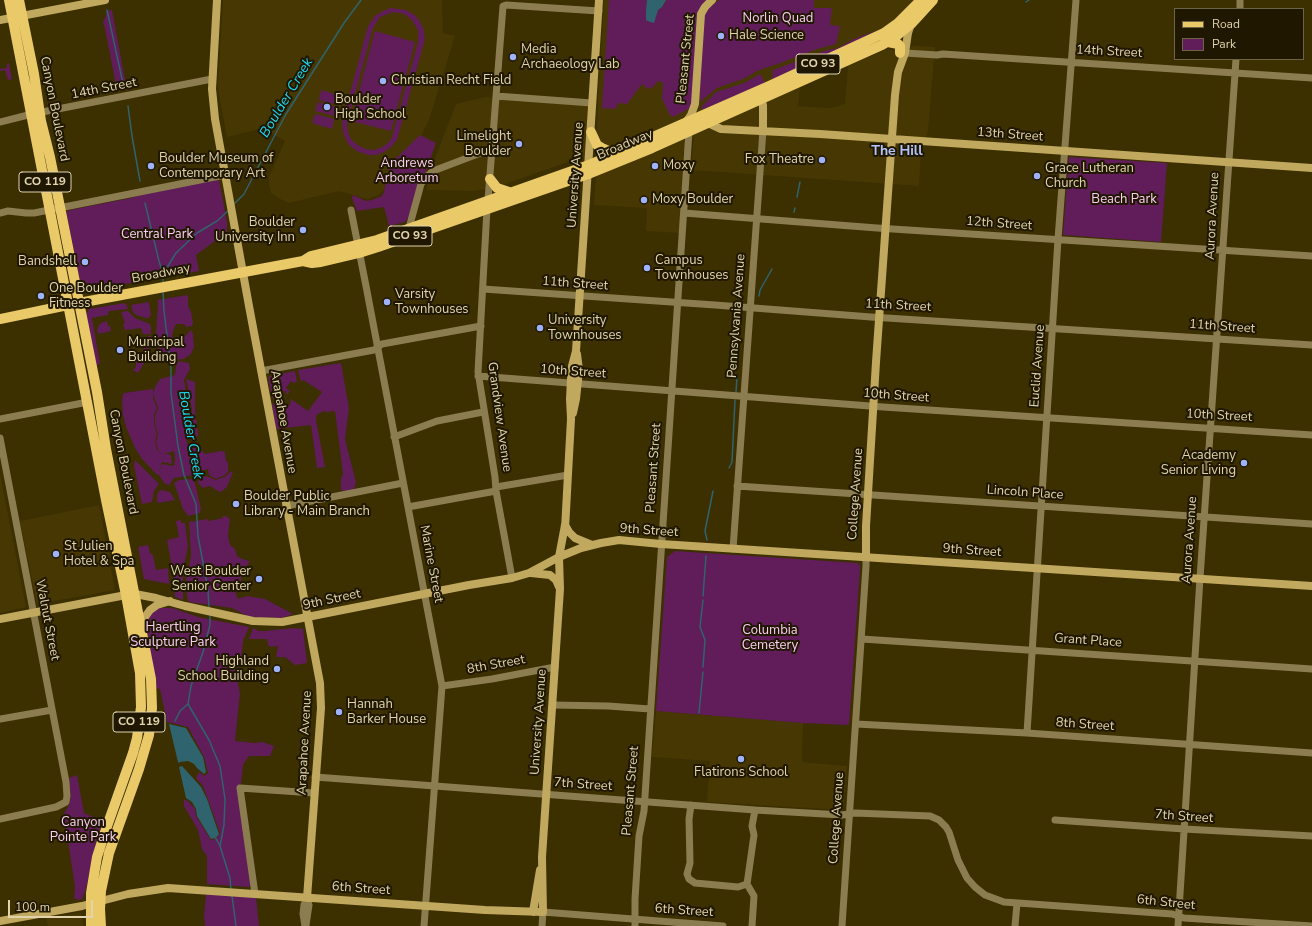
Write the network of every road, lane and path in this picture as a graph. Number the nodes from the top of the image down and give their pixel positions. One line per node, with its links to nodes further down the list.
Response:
1 (9, 0): 12 (main road, Canyon Boulevard / CO 119)
2 (19, 0): 12 (main road, Canyon Boulevard / CO 119)
3 (105, 0): 12 (street)
4 (217, 0): 21 (street, Arapahoe Avenue)
5 (599, 0): 10 (street, University Avenue)
6 (712, 0): 29 (street, Pleasant Street)
7 (921, 0): 11 (main road, CO 93)
8 (933, 0): 14 (main road, CO 93)
9 (1076, 0): 18 (street, Euclid Avenue)
10 (599, 11): 23 (street, Grandview Avenue); 25 (street, University Avenue)
11 (911, 11): 14 (main road); 22 (main road, CO 93)
12 (17, 17): 13 (street); 26 (main road, Canyon Boulevard / CO 119)
13 (0, 20)
14 (908, 27): 15 (main road, CO 93); 16 (street, College Avenue)
15 (888, 42): 16 (main road); 24 (main road, CO 93)
16 (903, 53): 18 (street, 14th Street); 32 (street, College Avenue)
17 (1236, 60): 19 (street, Aurora Avenue)
18 (1071, 62): 19 (street, 14th Street); 35 (street, Euclid Avenue)
19 (1235, 72): 20 (street, 14th Street); 36 (street, Aurora Avenue)
20 (1312, 78)
21 (212, 79): 26 (street, 14th Street); 39 (street, Arapahoe Avenue)
22 (748, 95): 24 (street); 27 (main road, CO 93)
23 (496, 96): 25 (street); 33 (street, Grandview Avenue)
24 (761, 100): 27 (main road, CO 93); 30 (street, Pennsylvania Avenue)
25 (592, 103): 31 (street, University Avenue)
26 (36, 113): 28 (street, 14th Street); 43 (main road, Canyon Boulevard / CO 119)
27 (704, 120): 29 (main road); 30 (street, 13th Street)
28 (0, 122)
29 (688, 127): 34 (main road, Broadway / CO 93); 38 (main road, Broadway / CO 93); 46 (street, Pleasant Street)
30 (762, 130): 32 (street, 13th Street); 47 (street, Pennsylvania Avenue)
31 (591, 132): 34 (main road); 38 (street, University Avenue)
32 (892, 139): 35 (street, 13th Street); 49 (street, College Avenue)
33 (492, 149): 40 (street, Grandview Avenue); 48 (street)
34 (620, 151): 38 (main road, Broadway / CO 93)
35 (1064, 151): 36 (street, 13th Street); 50 (street, Euclid Avenue)
36 (1228, 162): 37 (street, 13th Street); 52 (street, Aurora Avenue)
37 (1312, 168)
38 (588, 170): 41 (main road, Broadway / CO 93); 42 (main road, Broadway / CO 93); 56 (street, University Avenue)
39 (225, 175): 43 (street); 54 (street, Arapahoe Avenue)
40 (490, 179): 41 (main road); 42 (street, Grandview Avenue)
41 (509, 192): 42 (main road, Broadway / CO 93)
42 (488, 205): 48 (main road, Broadway / CO 93); 51 (main road, Broadway / CO 93); 55 (street, Grandview Avenue)
43 (55, 208): 45 (street); 58 (main road, Canyon Boulevard / CO 119); 59 (main road, Canyon Boulevard / CO 119)
44 (351, 210): 51 (street, Marine Street)
45 (0, 213)
46 (684, 213): 47 (street, 12th Street); 57 (street, Pleasant Street)
47 (756, 218): 49 (street, 12th Street); 60 (street, Pennsylvania Avenue)
48 (409, 228): 51 (main road, Broadway / CO 93)
49 (885, 228): 50 (street, 12th Street); 61 (street, College Avenue)
50 (1058, 239): 52 (street, 12th Street); 64 (street, Euclid Avenue)
51 (358, 249): 54 (main road, Broadway / CO 93); 67 (street, Marine Street)
52 (1223, 250): 53 (street, 12th Street); 65 (street, Aurora Avenue)
53 (1312, 256)
54 (243, 273): 58 (main road, Broadway / CO 93); 68 (street, Arapahoe Avenue)
55 (483, 289): 56 (street, 11th Street); 63 (street, Grandview Avenue)
56 (580, 296): 57 (street, 11th Street); 70 (street, University Avenue)
57 (678, 302): 60 (street, 11th Street); 71 (street, Pleasant Street)
58 (79, 303): 59 (main road, Broadway / CO 93); 104 (main road, Canyon Boulevard / CO 119)
59 (68, 305): 62 (main road, Broadway); 73 (main road, Canyon Boulevard / CO 119)
60 (750, 307): 61 (street, 11th Street); 72 (street, Pennsylvania Avenue)
61 (879, 317): 64 (street, 11th Street); 74 (street, College Avenue)
62 (0, 319)
63 (481, 326): 67 (street); 69 (street, Grandview Avenue)
64 (1053, 328): 65 (street, 11th Street); 76 (street, Euclid Avenue)
65 (1217, 339): 66 (street, 11th Street); 78 (street, Aurora Avenue)
66 (1312, 345)
67 (378, 347): 68 (street); 80 (street, Marine Street)
68 (262, 371): 87 (street, Arapahoe Avenue)
69 (478, 376): 70 (street, 10th Street); 75 (street, Grandview Avenue)
70 (574, 384): 71 (street, 10th Street); 82 (street, University Avenue)
71 (672, 391): 72 (street, 10th Street); 93 (street, Pleasant Street)
72 (743, 396): 74 (street, 10th Street); 84 (street, Pennsylvania Avenue)
73 (88, 402): 77 (street); 104 (main road, Canyon Boulevard / CO 119)
74 (874, 406): 76 (street, 10th Street); 86 (street, College Avenue)
75 (484, 412): 80 (street); 85 (street, Grandview Avenue)
76 (1047, 418): 78 (street, 10th Street); 88 (street, Euclid Avenue)
77 (0, 419)
78 (1210, 428): 79 (street, 10th Street); 90 (street, Aurora Avenue)
79 (1312, 435)
80 (394, 437): 83 (street, Marine Street)
81 (0, 438): 107 (street, Walnut Street)
82 (568, 475): 85 (street); 92 (street, University Avenue)
83 (403, 483): 87 (street); 89 (street, Marine Street)
84 (737, 486): 86 (street, Lincoln Place); 95 (street, Pennsylvania Avenue)
85 (496, 489): 89 (street); 100 (street, Grandview Avenue)
86 (868, 495): 88 (street, Lincoln Place); 97 (street, College Avenue)
87 (286, 506): 108 (street, Arapahoe Avenue)
88 (1041, 506): 90 (street, Lincoln Place); 98 (street, Euclid Avenue)
89 (408, 507): 105 (street, Marine Street)
90 (1204, 517): 91 (street, Lincoln Place); 101 (street, Aurora Avenue)
91 (1312, 524)
92 (565, 525): 94 (street); 96 (street, University Avenue)
93 (661, 544): 94 (street, 9th Street); 95 (street, 9th Street); 119 (street, Pleasant Street)
94 (592, 545): 96 (street, 9th Street)
95 (733, 549): 97 (street, 9th Street)
96 (562, 556): 99 (street, 9th Street); 103 (street, University Avenue)
97 (866, 557): 98 (street, 9th Street); 111 (street, College Avenue)
98 (1036, 568): 101 (street, 9th Street); 112 (street, Euclid Avenue)
99 (529, 573): 100 (street, 9th Street); 103 (street)
100 (512, 578): 105 (street, 9th Street)
101 (1200, 578): 102 (street, 9th Street); 113 (street, Aurora Avenue)
102 (1312, 586)
103 (560, 589): 114 (street, University Avenue)
104 (131, 594): 106 (street, 9th Street); 107 (street, 9th Street); 110 (main road, Canyon Boulevard / CO 119); 141 (main road, Canyon Boulevard / CO 119)
105 (424, 594): 108 (street, 9th Street); 116 (street, Marine Street)
106 (170, 601): 108 (street, 9th Street); 110 (street)
107 (33, 613): 109 (street, 9th Street); 118 (street, Walnut Street)
108 (308, 618): 125 (street, Arapahoe Avenue)
109 (0, 619)
110 (142, 629): 141 (main road, Canyon Boulevard / CO 119)
111 (862, 639): 112 (street, Grant Place); 121 (street, College Avenue)
112 (1032, 650): 113 (street, Grant Place); 122 (street, Euclid Avenue)
113 (1195, 660): 115 (street, Grant Place); 123 (street, Aurora Avenue)
114 (555, 667): 116 (street, 8th Street); 117 (street, University Avenue)
115 (1312, 669)
116 (442, 686): 126 (street, Marine Street)
117 (553, 705): 119 (street); 128 (street, University Avenue)
118 (52, 710): 120 (street); 133 (street, Walnut Street)
119 (650, 710): 129 (street, Pleasant Street)
120 (0, 719)
121 (856, 724): 122 (street, 8th Street); 132 (street, College Avenue)
122 (1026, 734): 123 (street, 8th Street)
123 (1189, 744): 124 (street, 8th Street); 135 (street, Aurora Avenue)
124 (1312, 753)
125 (316, 777): 126 (street, 7th Street); 127 (street, Arapahoe Avenue)
126 (435, 786): 128 (street, 7th Street); 143 (street, Marine Street)
127 (314, 793): 139 (street); 140 (street, Arapahoe Avenue)
128 (547, 794): 129 (street, 7th Street); 137 (street, University Avenue)
129 (644, 801): 130 (street, 7th Street); 148 (street, Pleasant Street)
130 (691, 805): 131 (street, 7th Street); 138 (street)
131 (755, 810): 132 (street, 7th Street); 138 (street)
132 (849, 814): 142 (street, 6th Street); 156 (street, College Avenue)
133 (0, 819)
134 (1055, 820): 135 (street, 7th Street)
135 (1184, 829): 136 (street, 7th Street); 146 (street, Aurora Avenue)
136 (1312, 836)
137 (542, 857): 144 (street, University Avenue); 145 (street, University Avenue)
138 (747, 884): 155 (street)
139 (251, 893): 140 (street, 6th Street); 141 (street, 6th Street)
140 (307, 898): 143 (street, 6th Street); 151 (street, Arapahoe Avenue)
141 (95, 902): 147 (street, 6th Street); 149 (main road, Canyon Boulevard / CO 119); 150 (main road, Canyon Boulevard / CO 119)
142 (1017, 903): 146 (street, 6th Street); 157 (street)
143 (426, 906): 144 (street, 6th Street); 152 (street, Marine Street)
144 (533, 912): 145 (street, 6th Street)
145 (543, 912): 148 (street, 6th Street); 153 (street, University Avenue)
146 (1178, 915): 158 (street, Aurora Avenue); 159 (street, 6th Street)
147 (0, 921)
148 (635, 923): 154 (street, 6th Street)
149 (91, 926)
150 (101, 926)
151 (305, 926)
152 (424, 926)
153 (542, 926)
154 (723, 926)
155 (752, 926)
156 (842, 926)
157 (1015, 926)
158 (1178, 926)
159 (1312, 926)

